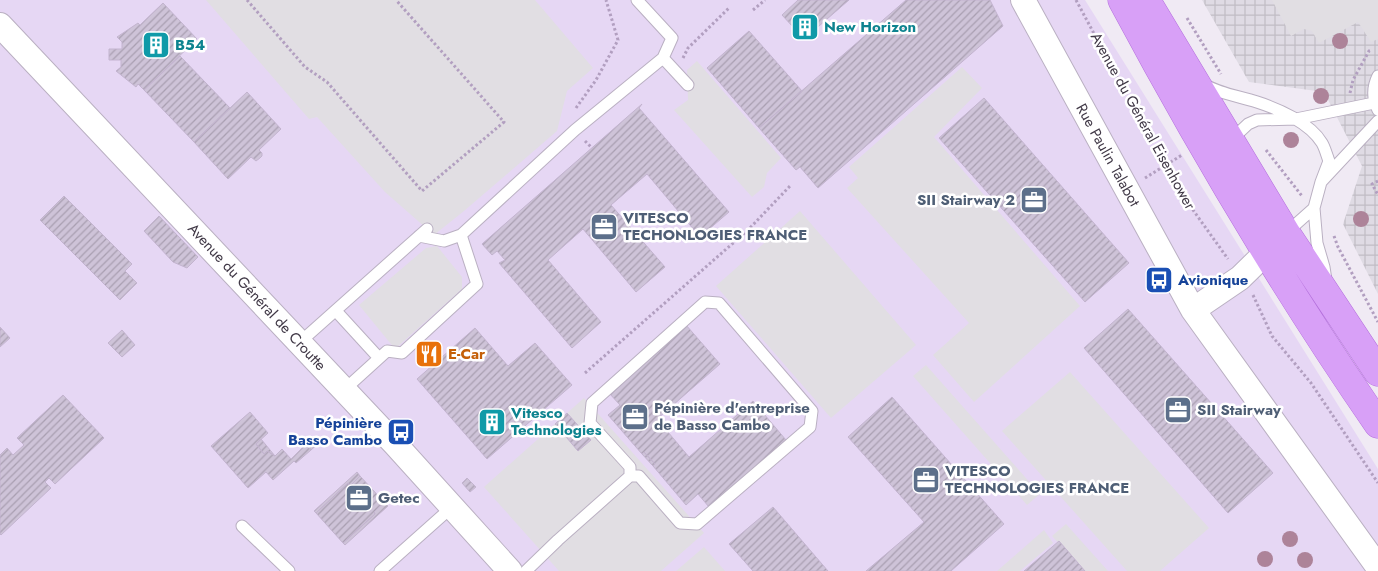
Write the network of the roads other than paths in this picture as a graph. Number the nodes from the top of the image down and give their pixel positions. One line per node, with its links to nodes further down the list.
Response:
1 (1023, 0): 21 (street, Rue Paulin Talabot)
2 (1122, 0): 13 (main road)
3 (1146, 0): 7 (main road)
4 (641, 1): 6 (lane)
5 (0, 25): 23 (street, Avenue du Général de Croutte)
6 (663, 58): 9 (lane); 18 (lane)
7 (1192, 76): 11 (lane); 13 (main road)
8 (1378, 76): 10 (lane)
9 (688, 85)
10 (1376, 106): 11 (lane)
11 (1296, 119): 13 (lane); 14 (lane)
12 (1378, 121): 14 (lane)
13 (1221, 150): 15 (main road); 17 (main road)
14 (1321, 182): 16 (lane)
15 (1226, 185): 17 (main road); 19 (main road)
16 (1314, 208): 17 (lane); 20 (lane)
17 (1286, 233): 19 (street); 20 (main road)
18 (461, 235): 22 (lane); 24 (lane)
19 (1266, 254): 20 (main road); 21 (street); 27 (main road)
20 (1328, 294): 25 (main road)
21 (1193, 310): 31 (street, Rue Paulin Talabot)
22 (336, 311): 23 (lane); 24 (lane)
23 (300, 343): 26 (street, Avenue du Général de Croutte)
24 (379, 358): 26 (lane)
25 (1378, 372)
26 (344, 390): 29 (street, Avenue du Général de Croutte)
27 (1378, 424)
28 (630, 476): 28 (lane); 35 (lane)
29 (452, 507): 33 (lane); 34 (street, Avenue du Général de Croutte)
30 (242, 526): 32 (lane)
31 (1378, 566)
32 (289, 571)
33 (380, 571)
34 (510, 571)
35 (526, 571)

